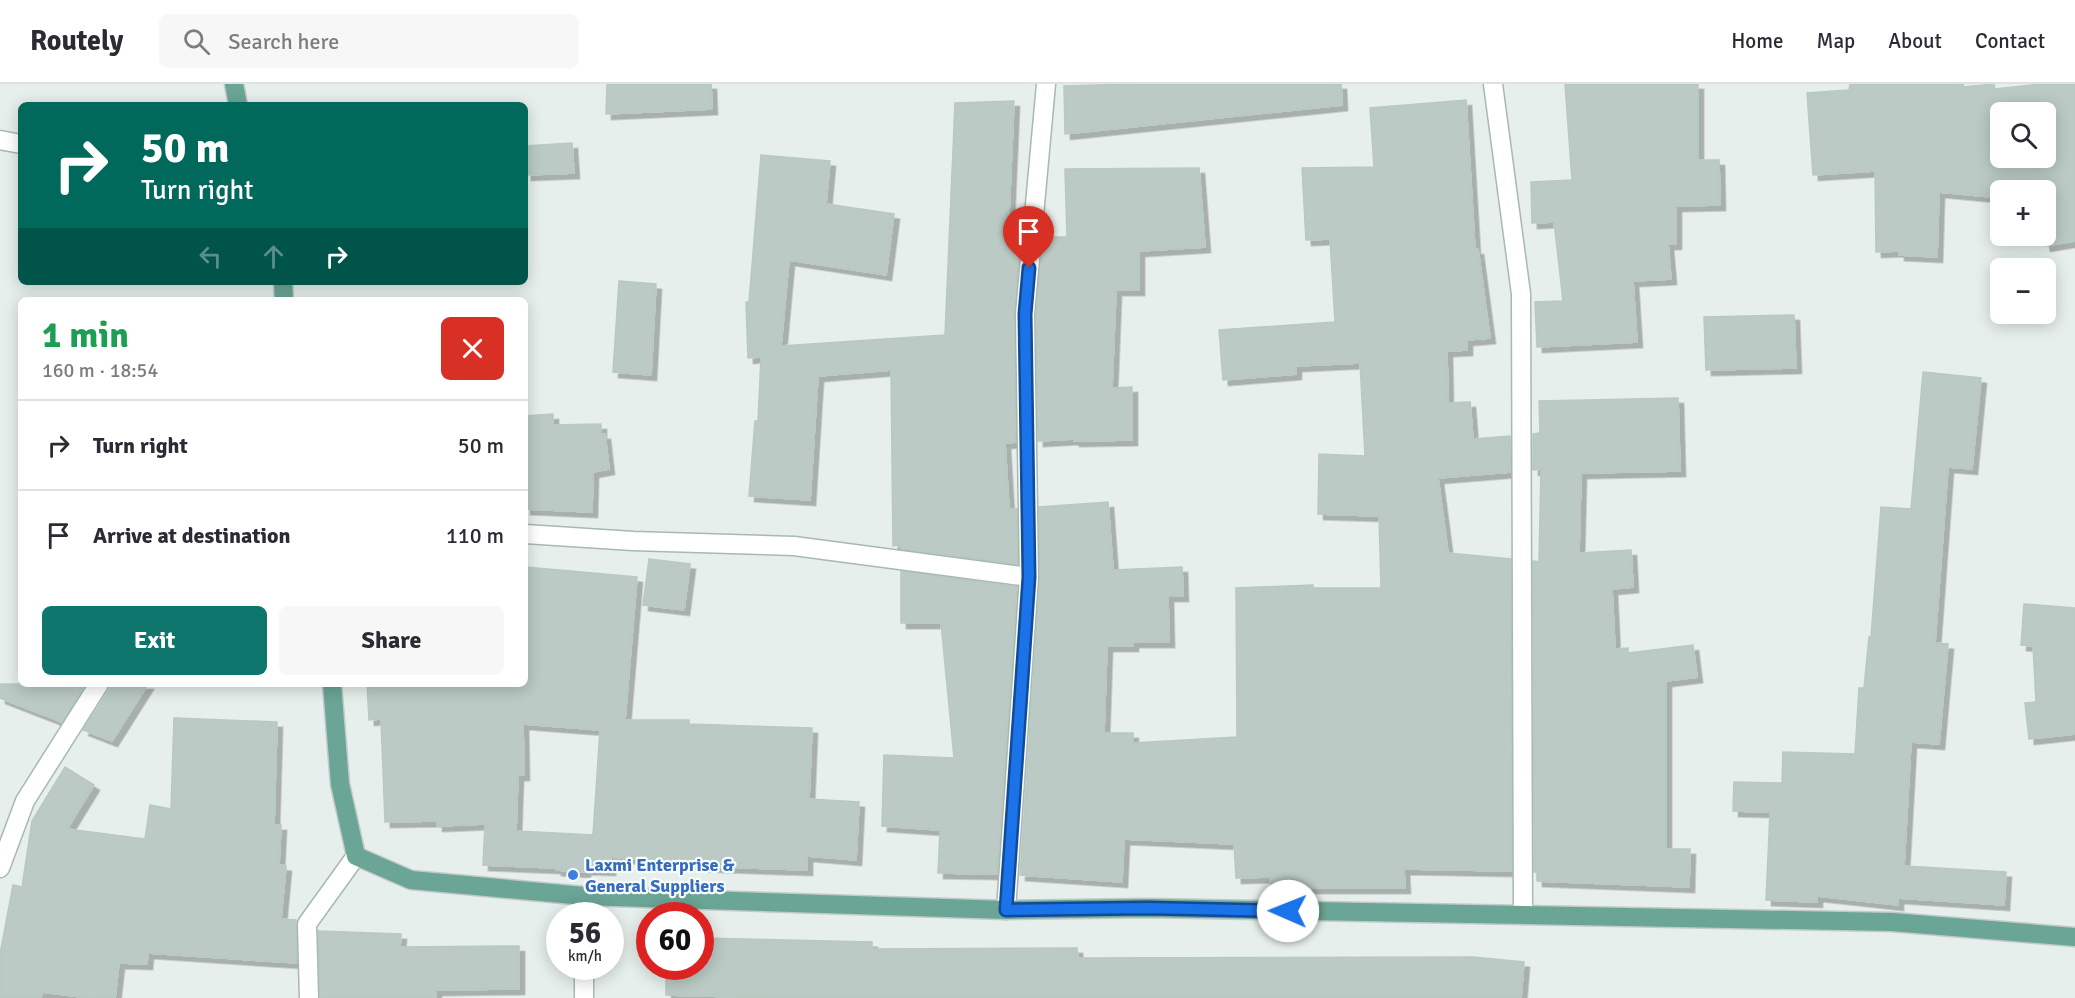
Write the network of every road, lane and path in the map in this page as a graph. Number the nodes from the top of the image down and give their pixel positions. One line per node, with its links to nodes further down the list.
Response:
1 (234, 84): 4 (main road)
2 (1046, 84): 8 (street)
3 (1493, 84): 16 (street)
4 (237, 102)
5 (0, 140): 6 (street)
6 (18, 143)
7 (528, 534): 8 (street)
8 (1029, 577): 15 (street)
9 (97, 687): 12 (street)
10 (332, 687): 11 (main road)
11 (356, 856): 13 (main road); 19 (street)
12 (0, 868)
13 (584, 896): 14 (street); 15 (main road)
14 (584, 902)
15 (1006, 910): 16 (main road)
16 (1523, 915): 17 (main road)
17 (2075, 937)
18 (584, 980): 20 (street)
19 (309, 998)
20 (584, 998)

